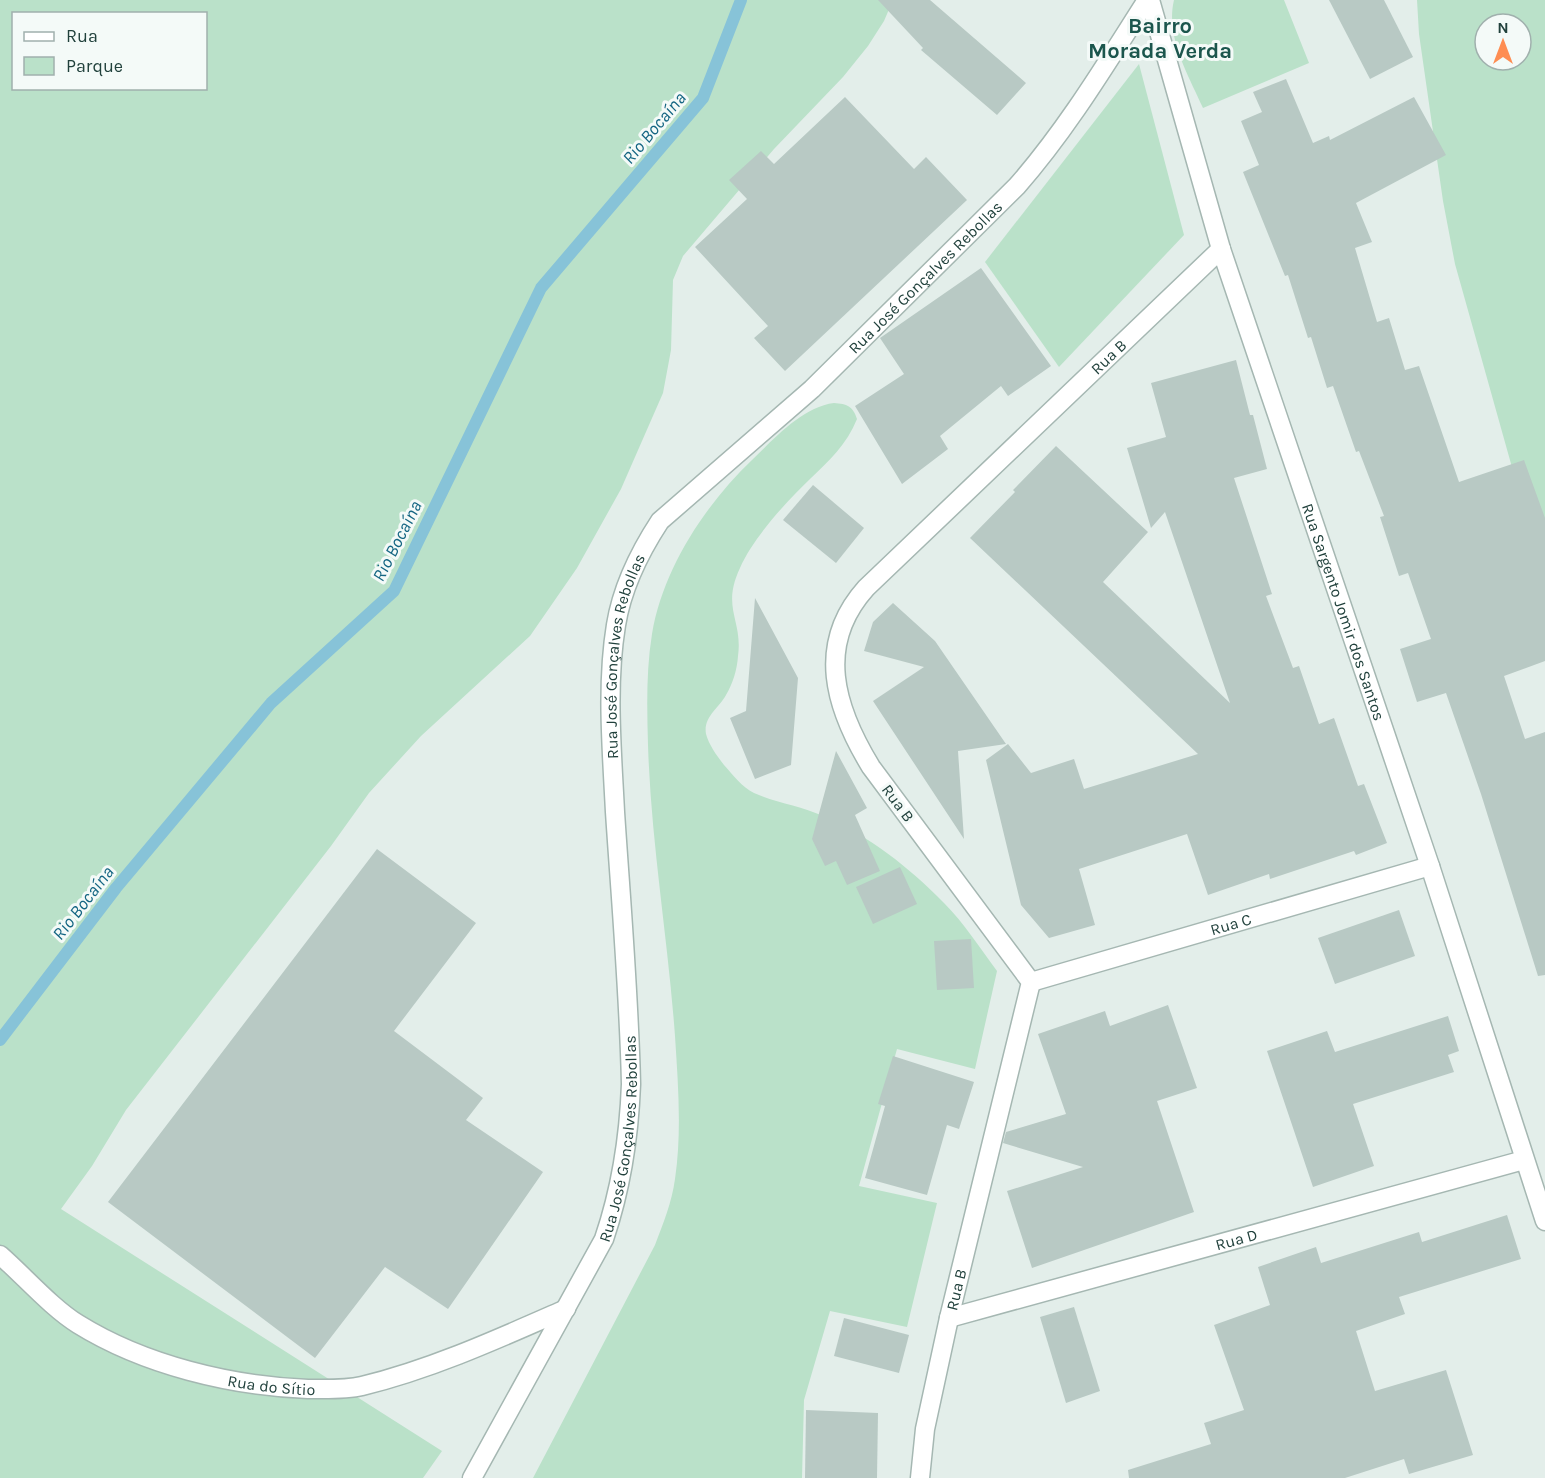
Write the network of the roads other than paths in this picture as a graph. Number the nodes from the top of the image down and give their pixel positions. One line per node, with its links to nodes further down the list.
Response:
1 (1149, 0): 2 (street, Rua Sargento Jomir dos Santos); 8 (street, Rua José Gonçalves Rebollas)
2 (1221, 249): 3 (street, Rua Sargento Jomir dos Santos); 4 (street, Rua B)
3 (1430, 866): 4 (street, Rua C); 5 (street, Rua Sargento Jomir dos Santos)
4 (1031, 982): 9 (street, Rua B)
5 (1524, 1160): 6 (street, Rua Sargento Jomir dos Santos); 9 (street, Rua D)
6 (1545, 1221)
7 (0, 1255): 8 (street, Rua do Sítio)
8 (566, 1309): 10 (street, Rua José Gonçalves Rebollas)
9 (950, 1318): 11 (street, Rua B)
10 (472, 1478)
11 (920, 1478)

